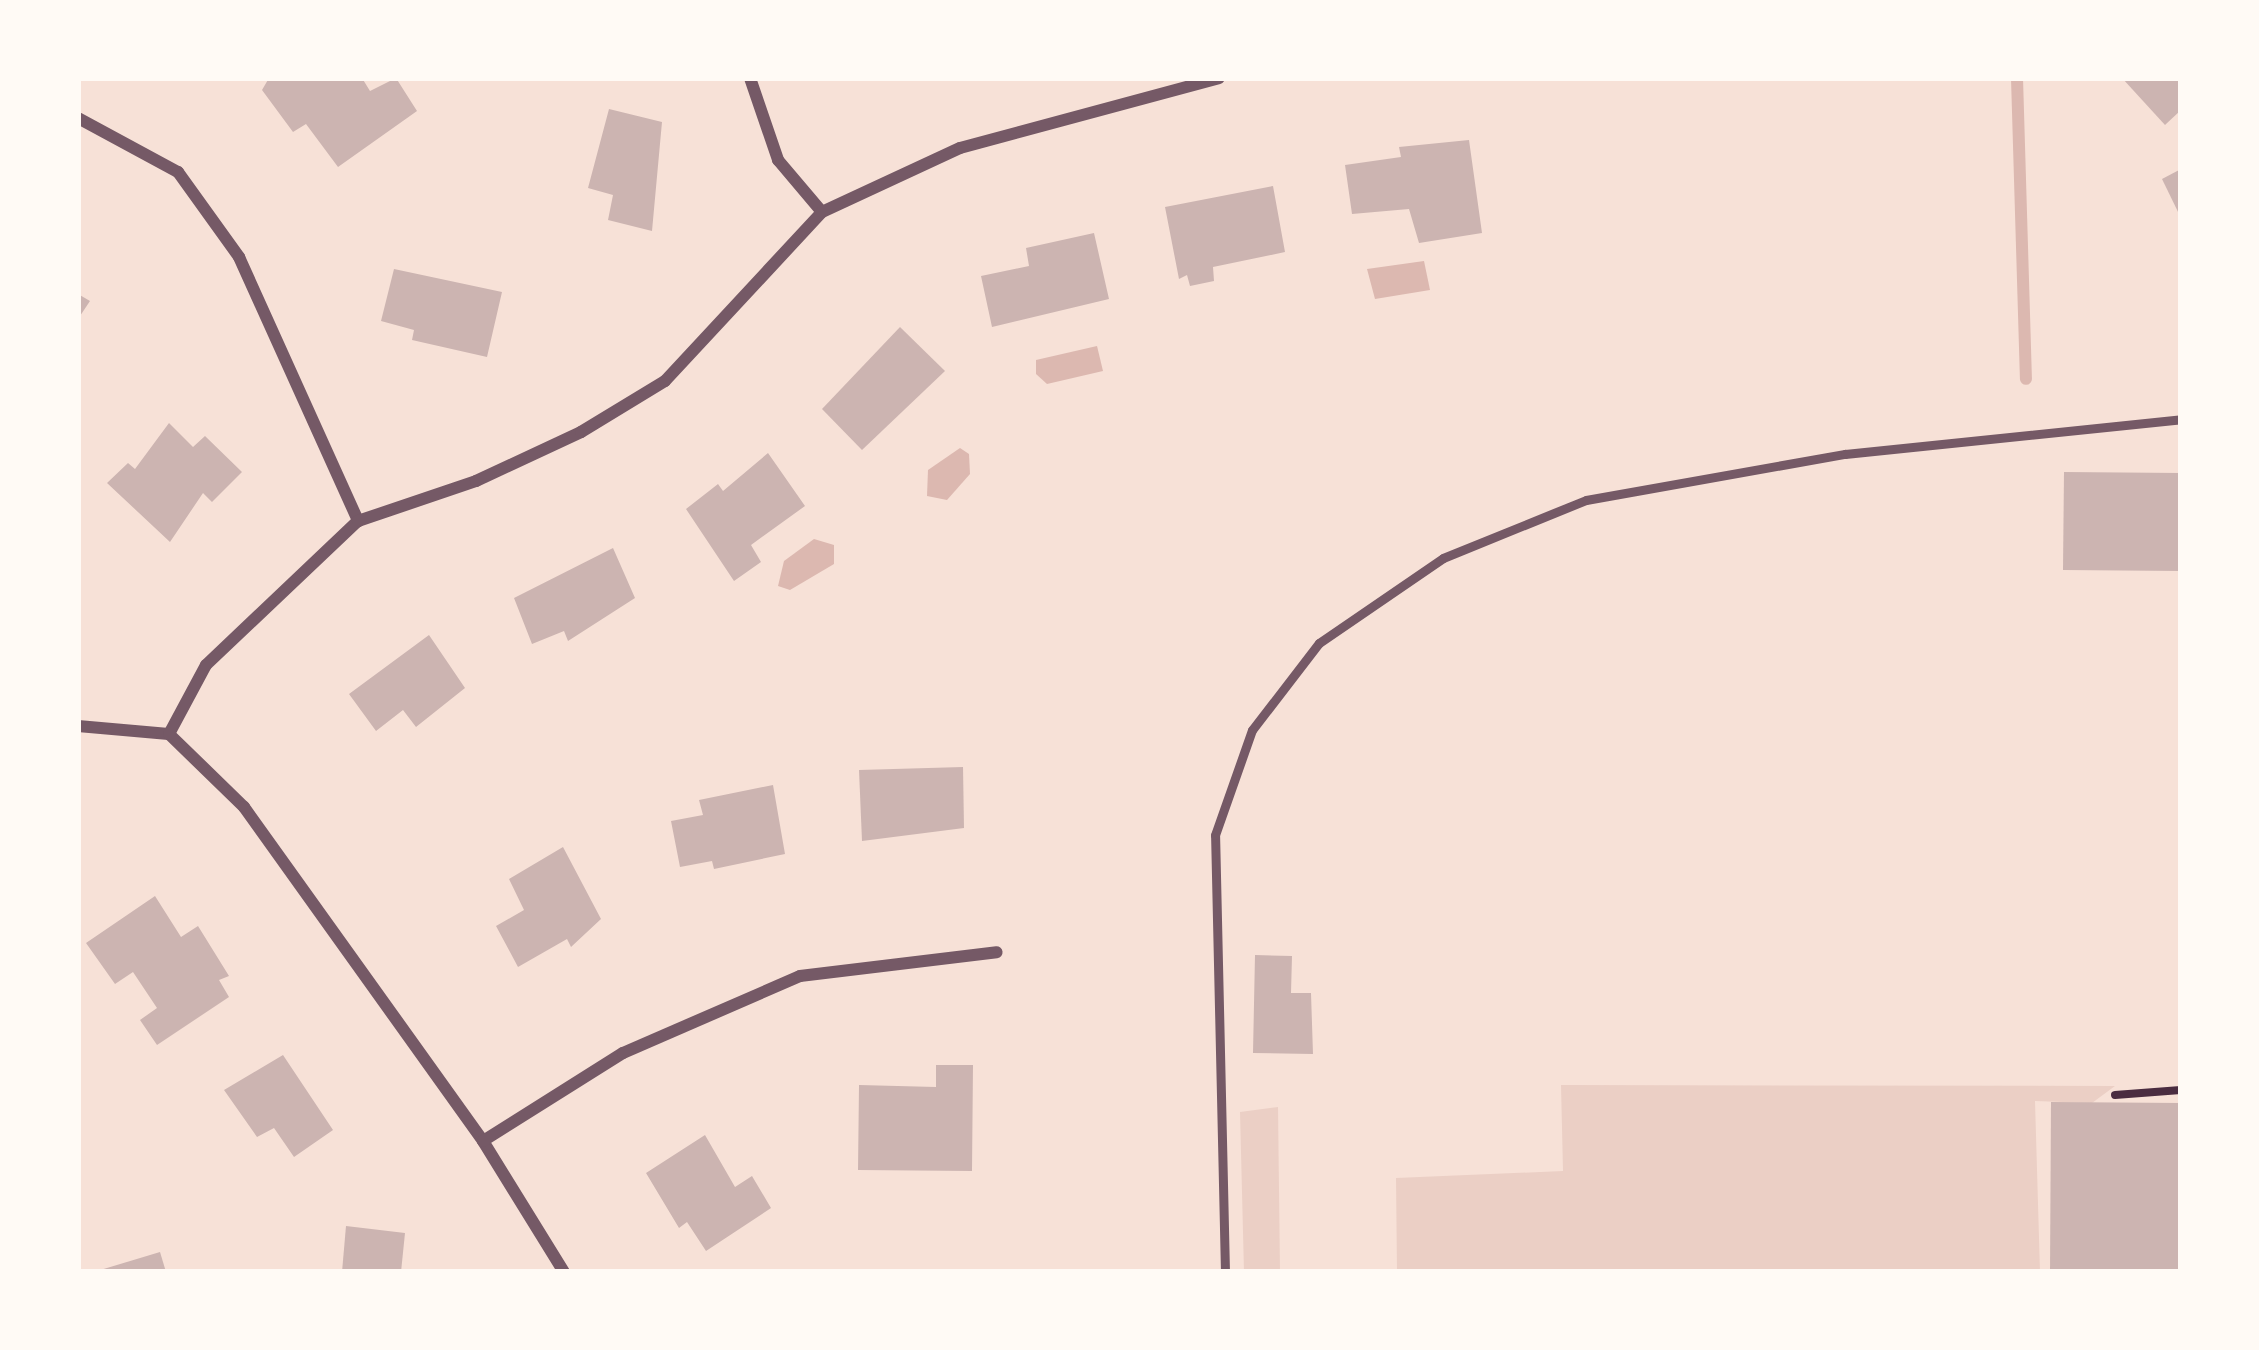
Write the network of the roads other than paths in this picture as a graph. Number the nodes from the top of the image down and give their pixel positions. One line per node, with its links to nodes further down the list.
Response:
1 (750, 78): 4 (street)
2 (1219, 78): 4 (street)
3 (78, 118): 6 (street)
4 (822, 212): 6 (street)
5 (2181, 419): 12 (lane)
6 (358, 521): 8 (street)
7 (78, 725): 8 (street)
8 (169, 734): 10 (street)
9 (997, 952): 10 (street)
10 (483, 1141): 11 (street)
11 (565, 1272)
12 (1225, 1272)

